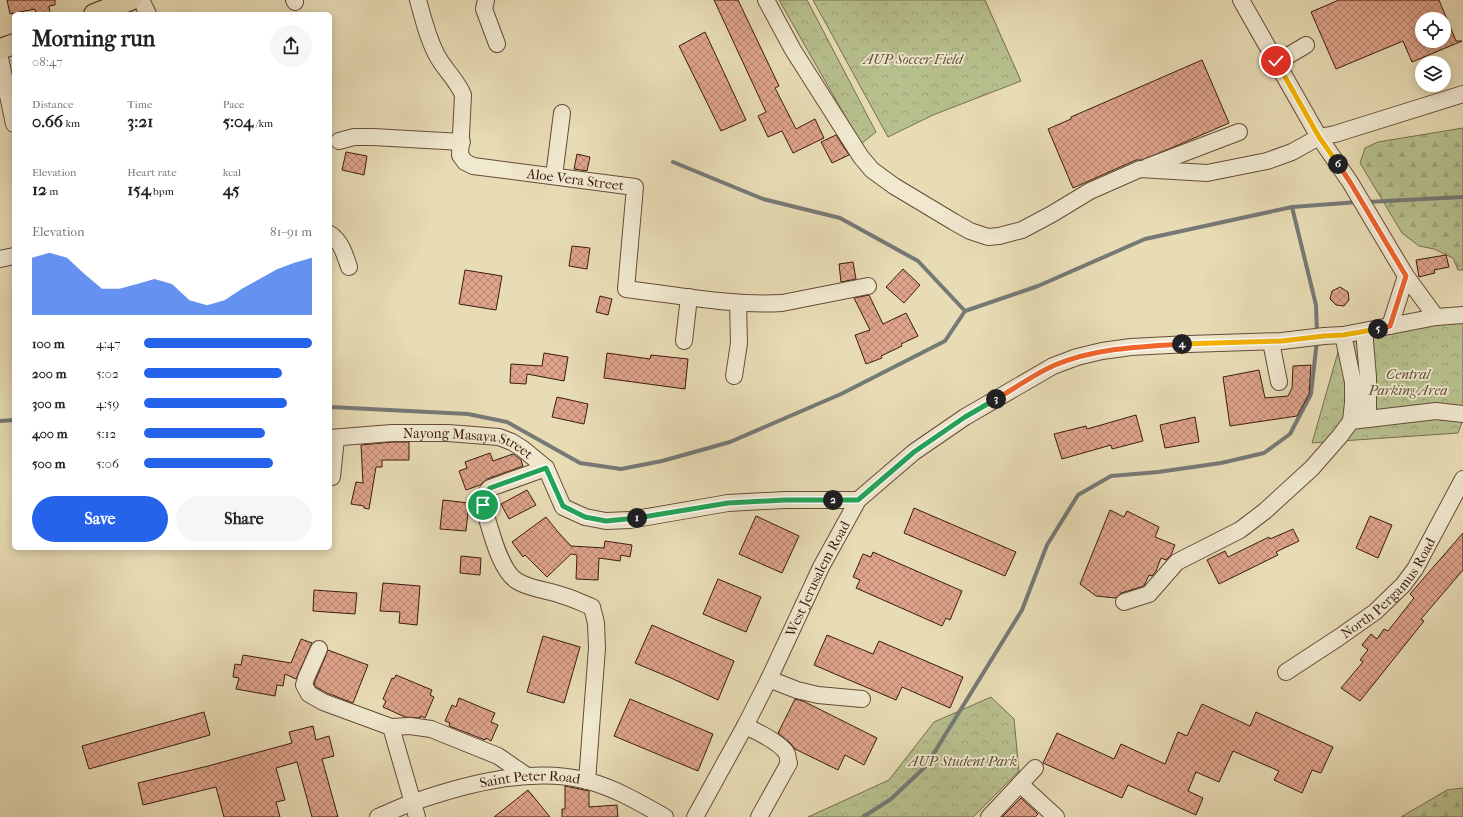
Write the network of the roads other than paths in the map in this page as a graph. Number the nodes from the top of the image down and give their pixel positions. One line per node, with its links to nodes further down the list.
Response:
1 (131, 0): 7 (main road)
2 (141, 0): 8 (street)
3 (418, 0): 21 (street, Aloe Vera Street)
4 (486, 0): 9 (street)
5 (766, 0): 22 (street)
6 (1240, 0): 14 (street)
7 (99, 12)
8 (147, 12)
9 (497, 44)
10 (12, 45): 12 (main road)
11 (1306, 45): 14 (street)
12 (0, 49)
13 (0, 58): 17 (street)
14 (1276, 61): 19 (street)
15 (1463, 94): 19 (street)
16 (562, 113): 23 (street)
17 (12, 115)
18 (1239, 132): 22 (street)
19 (1319, 137): 22 (street); 28 (street)
20 (339, 141): 21 (street)
21 (462, 142): 23 (street, Aloe Vera Street)
22 (1140, 169)
23 (554, 176): 30 (street, Aloe Vera Street)
24 (332, 235): 27 (street)
25 (12, 256): 26 (street)
26 (0, 259)
27 (349, 267)
28 (1406, 276): 33 (street); 34 (street)
29 (868, 286): 31 (street, Aloe Vera Street)
30 (689, 297): 31 (street, Aloe Vera Street); 37 (street)
31 (738, 304): 39 (street)
32 (1463, 316): 33 (street, West Jerusalem Road)
33 (1436, 318): 34 (street, West Jerusalem Road)
34 (1390, 326): 35 (street, West Jerusalem Road)
35 (1365, 332): 36 (street, West Jerusalem Road); 42 (street)
36 (1343, 335): 38 (street, West Jerusalem Road); 43 (street)
37 (684, 341)
38 (1277, 341): 40 (street); 48 (street, West Jerusalem Road)
39 (734, 376)
40 (1279, 382)
41 (1463, 414): 42 (street)
42 (1368, 419): 43 (street)
43 (1351, 421): 49 (street)
44 (333, 438): 45 (street, Nayong Masaya Street); 46 (street)
45 (546, 468): 48 (street, Nayong Masaya Street); 58 (street)
46 (332, 477)
47 (1463, 480): 51 (street, North Pergamus Road)
48 (858, 500): 52 (street, West Jerusalem Road)
49 (1124, 602)
50 (318, 649): 55 (street)
51 (1286, 672)
52 (769, 679): 53 (street); 54 (street, West Jerusalem Road)
53 (862, 699)
54 (745, 726): 62 (street, West Jerusalem Road); 65 (street)
55 (391, 728): 57 (street); 60 (street)
56 (1035, 768): 59 (street)
57 (527, 776): 58 (street, Saint Peter Road); 60 (street, Saint Peter Road)
58 (587, 781): 61 (street, Saint Peter Road)
59 (1020, 784): 66 (street); 67 (street)
60 (416, 810): 63 (street, Saint Peter Road)
61 (650, 811): 64 (street, Saint Peter Road)
62 (693, 815)
63 (378, 817)
64 (665, 817)
65 (759, 817)
66 (989, 817)
67 (1056, 817)

